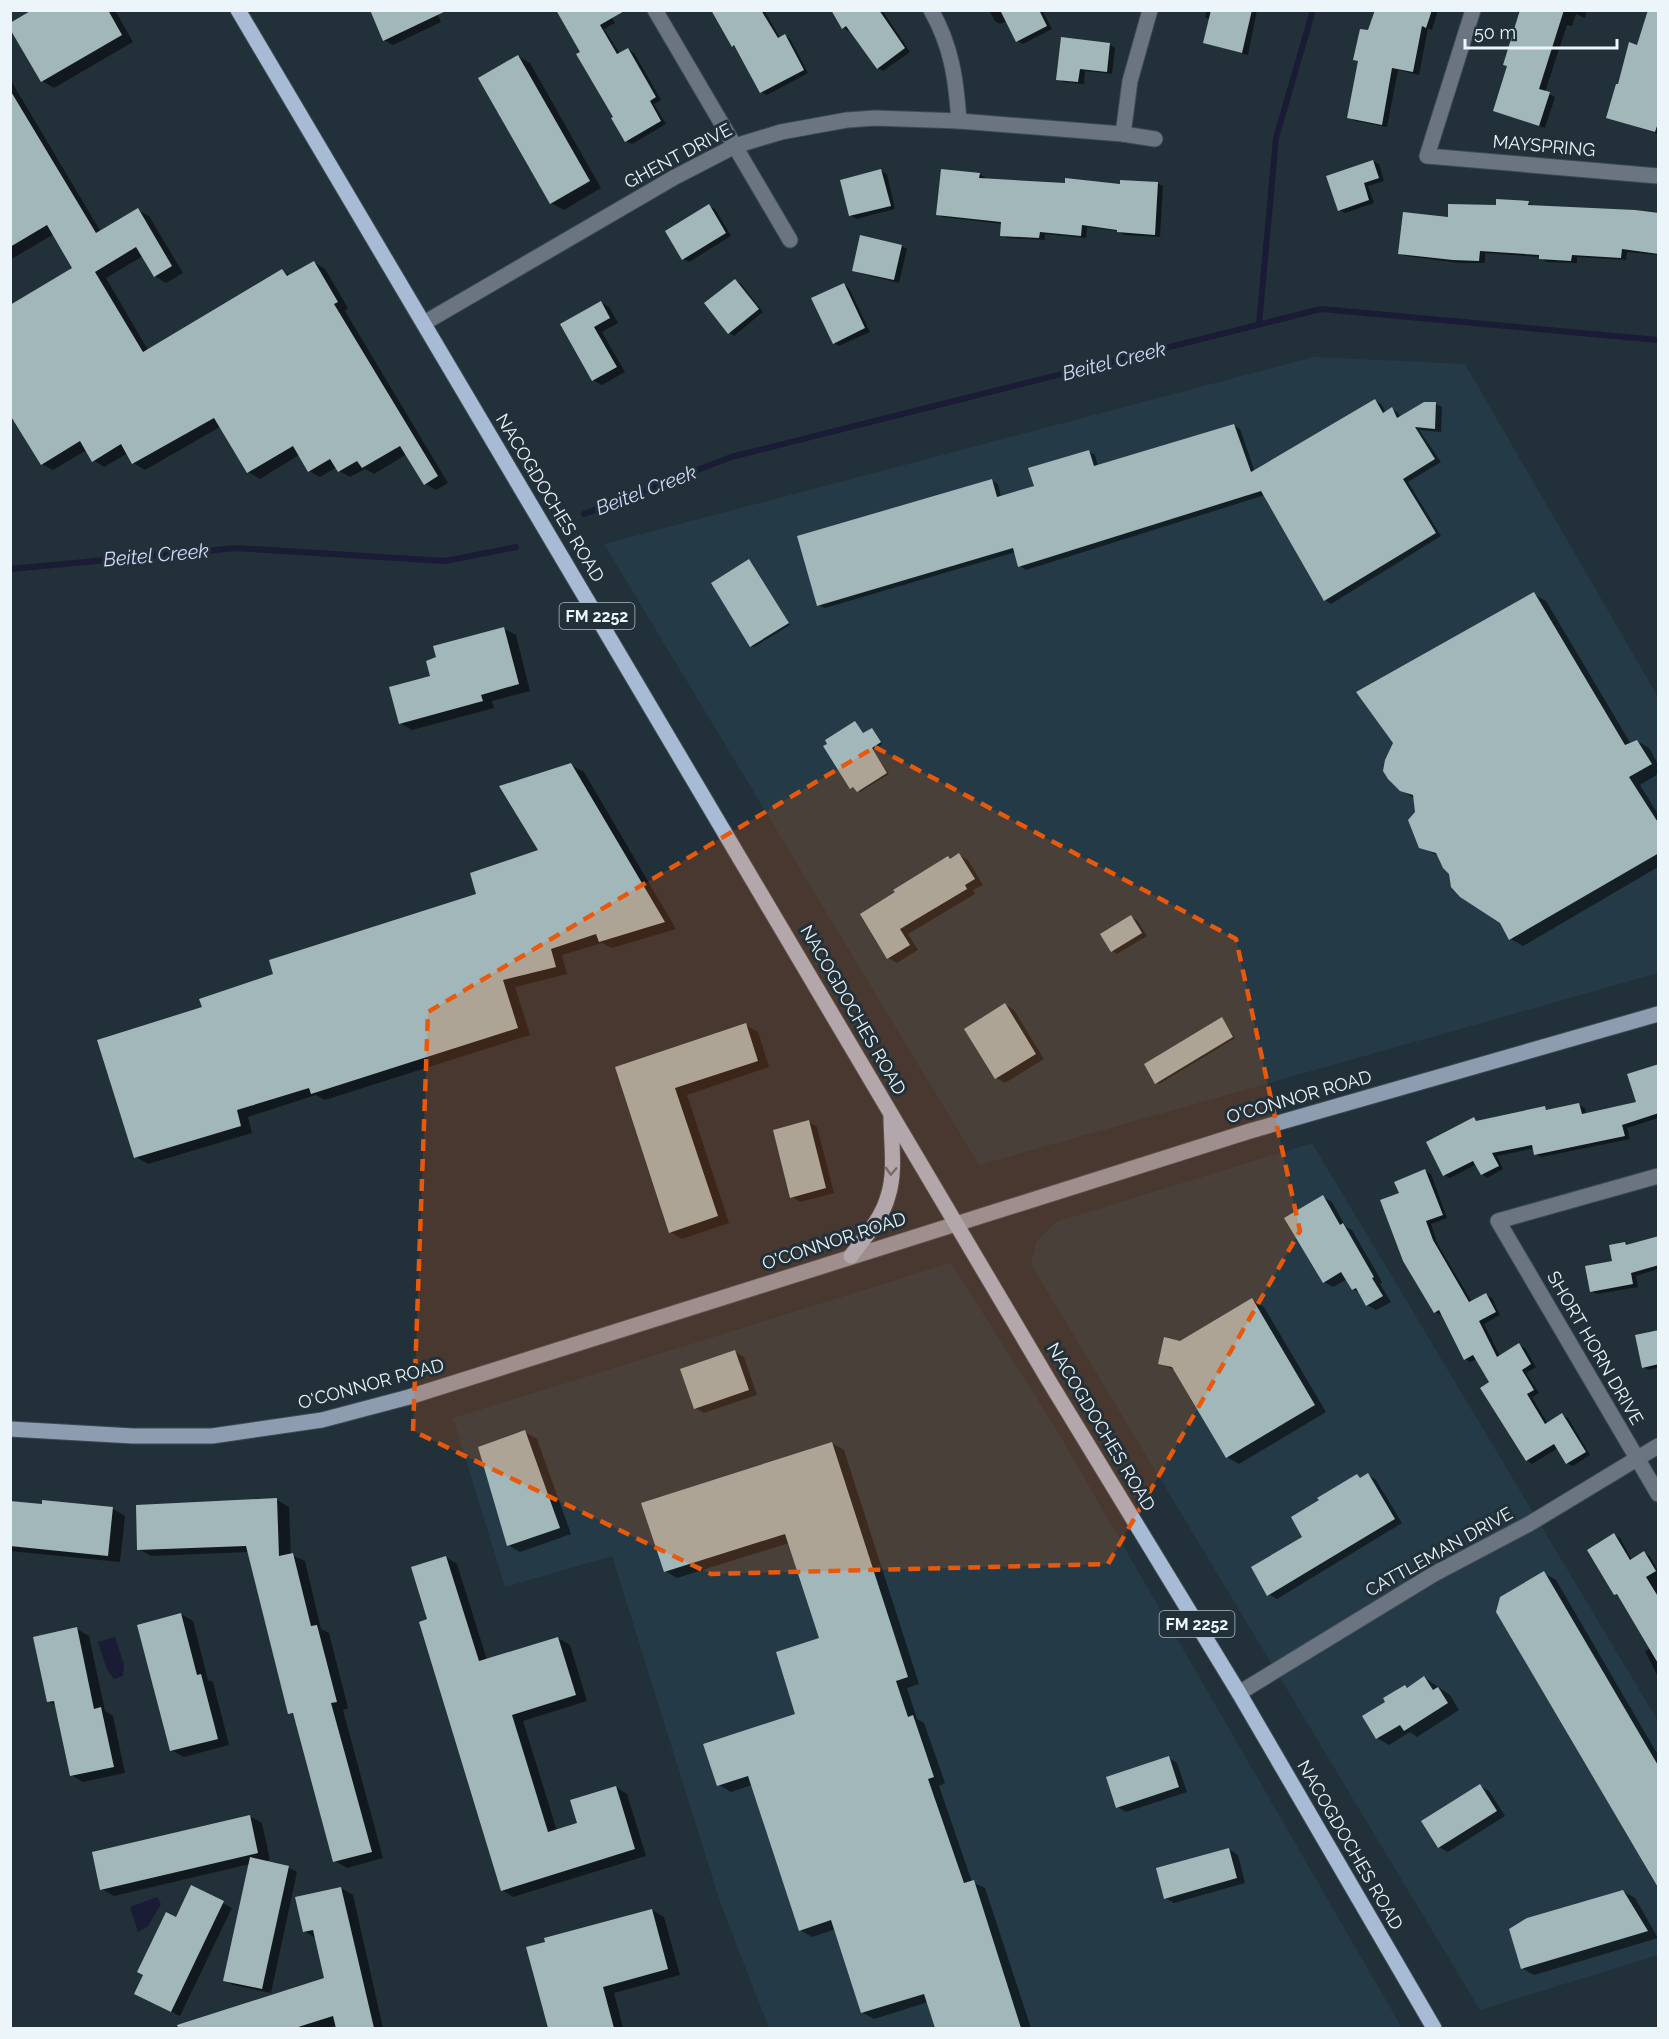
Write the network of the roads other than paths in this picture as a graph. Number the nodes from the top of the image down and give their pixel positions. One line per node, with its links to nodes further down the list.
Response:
1 (238, 10): 12 (main road, NACOGDOCHES ROAD / FM 2252)
2 (656, 10): 9 (street)
3 (931, 10): 6 (street)
4 (1150, 10): 7 (street)
5 (1473, 10): 10 (street, MAYSPRING)
6 (958, 121): 7 (street, GHENT DRIVE); 9 (street, GHENT DRIVE)
7 (1123, 134): 8 (street, GHENT DRIVE)
8 (1155, 139)
9 (735, 146): 11 (street); 12 (street, GHENT DRIVE)
10 (1659, 176)
11 (790, 240)
12 (424, 323): 14 (main road, NACOGDOCHES ROAD / FM 2252)
13 (1659, 1014): 16 (main road, O'CONNOR ROAD)
14 (891, 1113): 16 (main road, NACOGDOCHES ROAD / FM 2252); 17 (main road, one-way to 17)
15 (1659, 1176): 20 (street, SHORT HORN DRIVE)
16 (956, 1223): 17 (main road, O'CONNOR ROAD); 22 (main road, NACOGDOCHES ROAD / FM 2252)
17 (851, 1256): 18 (main road, O'CONNOR ROAD)
18 (10, 1430)
19 (1659, 1446): 20 (street, CATTLEMAN DRIVE)
20 (1638, 1459): 21 (street, SHORT HORN DRIVE); 22 (street, CATTLEMAN DRIVE)
21 (1659, 1494)
22 (1239, 1693): 23 (main road, NACOGDOCHES ROAD / FM 2252)
23 (1434, 2028)

